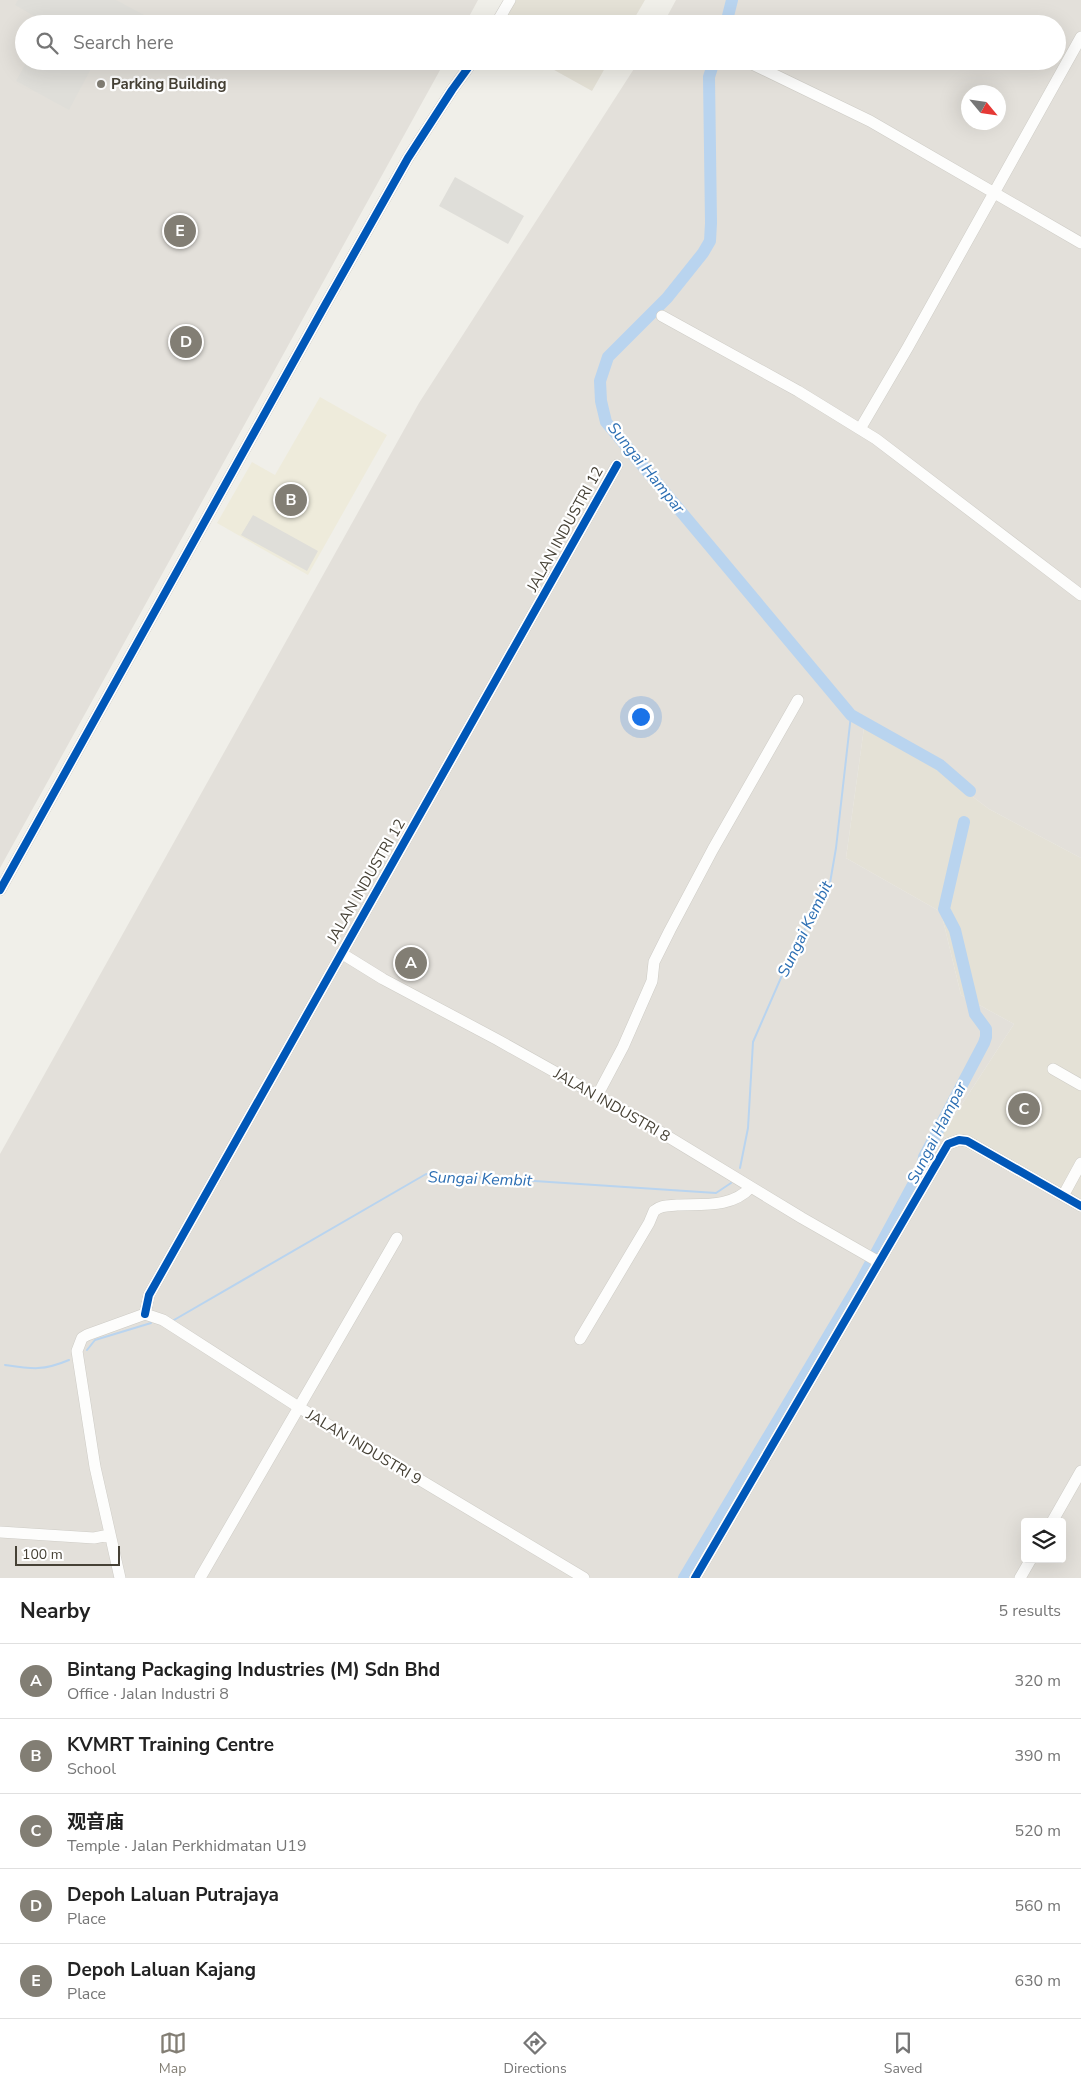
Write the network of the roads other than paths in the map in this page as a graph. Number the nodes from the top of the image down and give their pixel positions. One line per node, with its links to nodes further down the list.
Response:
1 (510, 0): 2 (street)
2 (501, 15)
3 (1081, 37): 4 (street)
4 (1066, 64)
5 (466, 70): 15 (street)
6 (765, 70): 8 (street)
7 (1063, 70): 8 (street)
8 (993, 194): 9 (street); 11 (street)
9 (1081, 243)
10 (662, 316): 11 (street)
11 (860, 429): 13 (street)
12 (617, 465): 16 (street, JALAN INDUSTRI 12)
13 (1081, 596)
14 (798, 700): 19 (street)
15 (0, 890)
16 (341, 953): 19 (street, JALAN INDUSTRI 8); 26 (street, JALAN INDUSTRI 12)
17 (1053, 1069): 18 (street)
18 (1081, 1085)
19 (598, 1096): 21 (street, JALAN INDUSTRI 8)
20 (1081, 1164): 22 (street)
21 (751, 1187): 25 (street, JALAN INDUSTRI 8); 27 (street)
22 (1062, 1196): 23 (street); 25 (street)
23 (1081, 1206)
24 (397, 1238): 28 (street)
25 (875, 1260): 37 (street)
26 (145, 1314): 28 (street, JALAN INDUSTRI 9); 32 (street)
27 (580, 1339)
28 (300, 1408): 35 (street); 36 (street, JALAN INDUSTRI 9)
29 (1081, 1471): 30 (street)
30 (1054, 1518)
31 (0, 1532): 32 (street)
32 (109, 1535): 34 (street)
33 (1029, 1563): 38 (street)
34 (120, 1578)
35 (200, 1578)
36 (584, 1578)
37 (695, 1578)
38 (1020, 1578)

